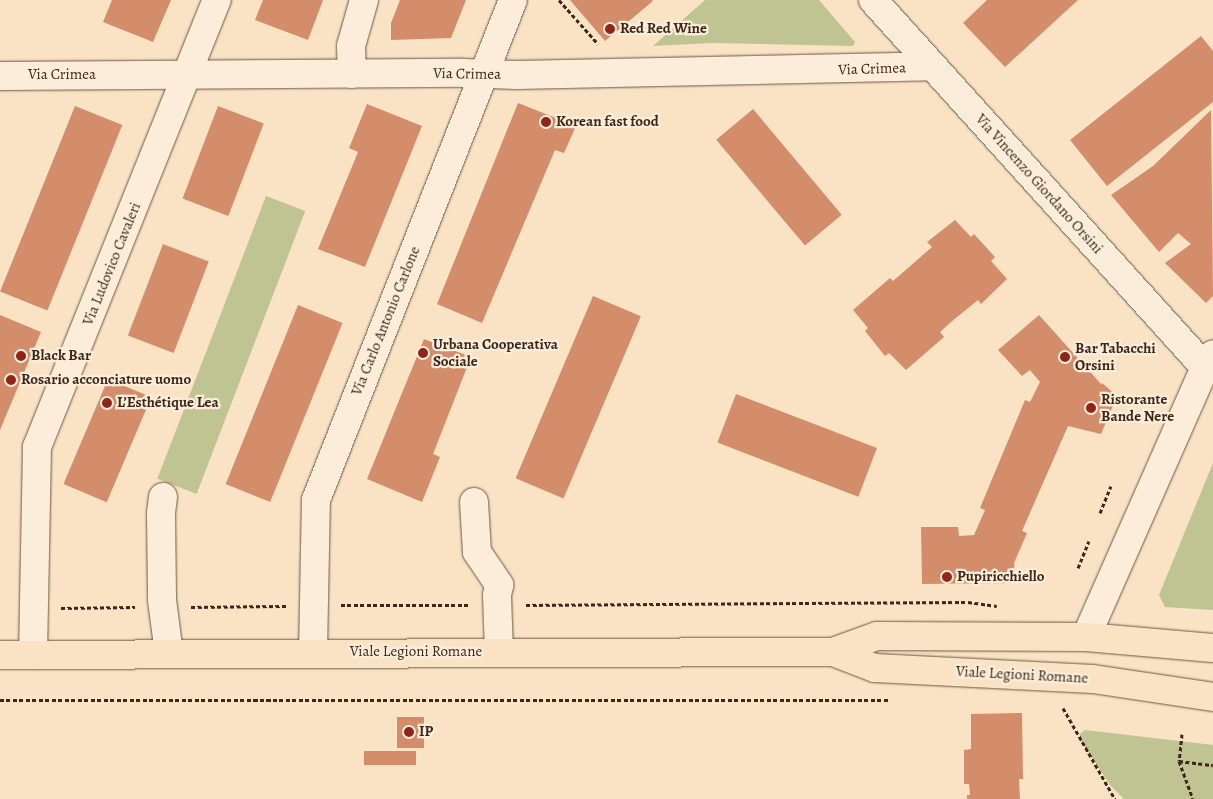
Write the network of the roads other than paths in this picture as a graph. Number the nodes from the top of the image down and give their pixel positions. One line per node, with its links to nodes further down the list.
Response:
1 (217, 0): 7 (street, Via Ludovico Cavaleri)
2 (364, 0): 8 (street)
3 (513, 0): 6 (street, Via Carlo Antonio Carlone)
4 (873, 0): 5 (street, Via Vincenzo Giordano Orsini)
5 (933, 66): 6 (street, Via Crimea); 10 (street, Via Vincenzo Giordano Orsini)
6 (484, 73): 8 (street, Via Crimea); 17 (street, Via Carlo Antonio Carlone)
7 (189, 74): 8 (street, Via Crimea); 9 (street, Via Crimea); 20 (street, Via Ludovico Cavaleri)
8 (352, 74)
9 (0, 76)
10 (1209, 361): 13 (street)
11 (163, 497): 18 (street)
12 (474, 502): 15 (street)
13 (1086, 637): 14 (main road, Viale Legioni Romane); 16 (main road, Viale Legioni Romane)
14 (1213, 648)
15 (499, 652): 16 (main road, Viale Legioni Romane); 17 (main road, Viale Legioni Romane)
16 (833, 652): 21 (main road, Viale Legioni Romane)
17 (313, 653): 18 (main road, Viale Legioni Romane)
18 (169, 654): 20 (main road, Viale Legioni Romane)
19 (0, 655): 20 (main road, Viale Legioni Romane)
20 (33, 655)
21 (1207, 698)

